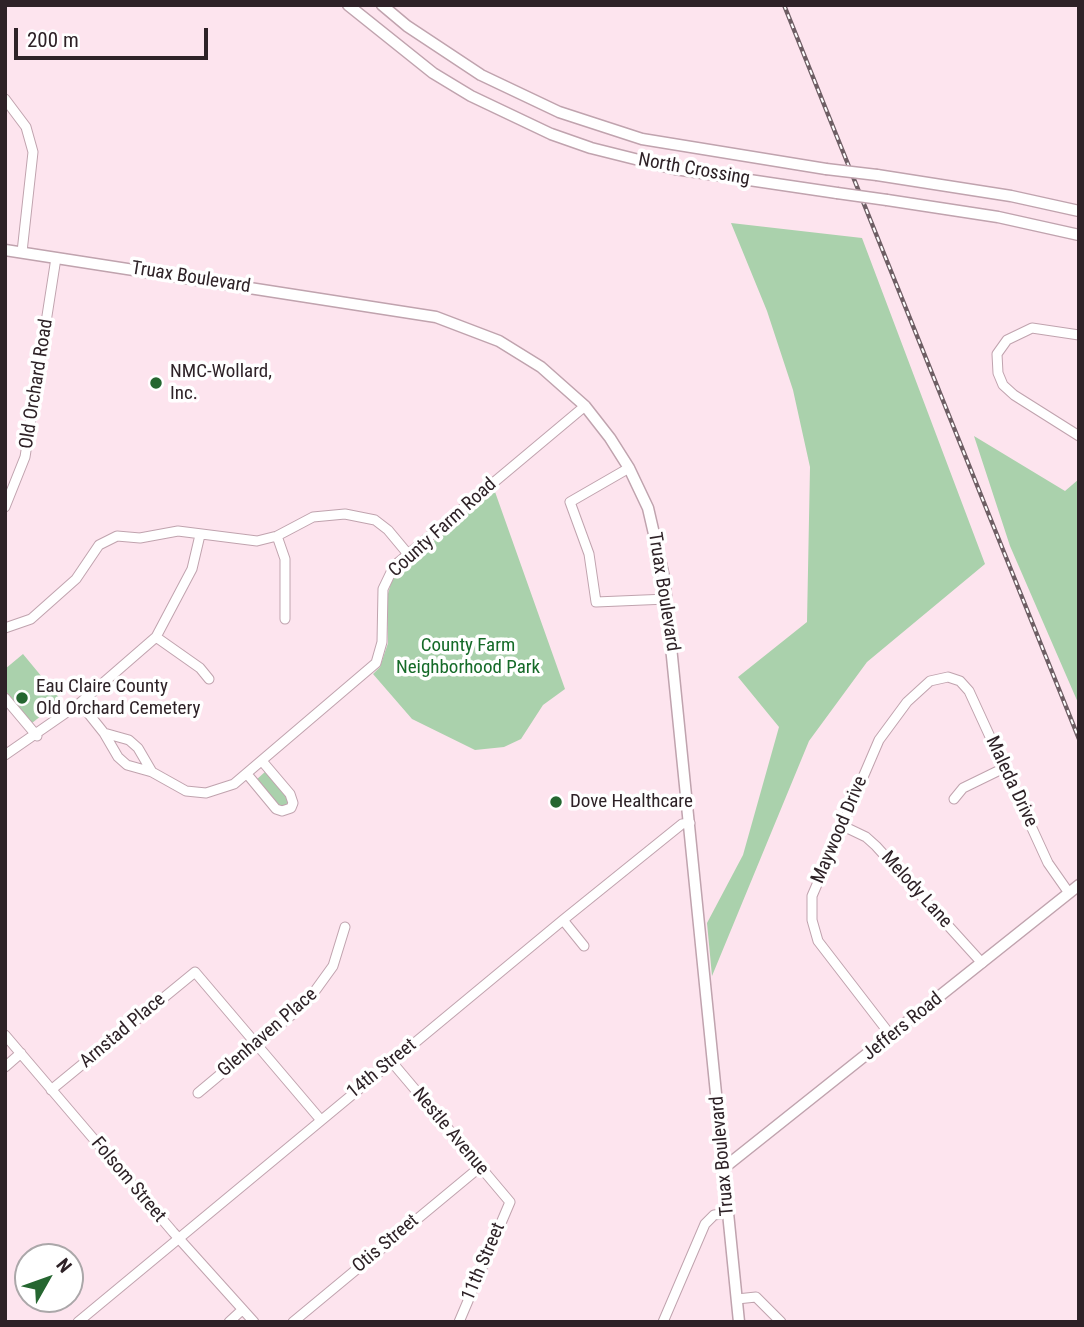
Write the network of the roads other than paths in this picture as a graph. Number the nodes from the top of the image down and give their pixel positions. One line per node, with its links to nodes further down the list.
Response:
1 (348, 5): 5 (main road, North Crossing, bridge)
2 (382, 5): 4 (main road, North Crossing, bridge)
3 (5, 99): 7 (street)
4 (1079, 211)
5 (1079, 235)
6 (5, 250): 7 (main road, Truax Boulevard)
7 (22, 252): 8 (main road, Truax Boulevard)
8 (56, 258): 10 (main road, Truax Boulevard); 13 (street, Old Orchard Road)
9 (1079, 335): 11 (street)
10 (585, 406): 12 (main road, Truax Boulevard); 16 (street, County Farm Road)
11 (1079, 436)
12 (629, 468): 17 (main road, Truax Boulevard); 17 (street)
13 (5, 507)
14 (200, 535): 15 (street); 19 (street); 20 (street)
15 (277, 536): 16 (street); 18 (street)
16 (408, 554): 28 (street, County Farm Road)
17 (667, 599): 33 (main road, Truax Boulevard)
18 (285, 619)
19 (5, 628)
20 (156, 637): 22 (street); 24 (street)
21 (948, 677): 29 (street, Maleda Drive); 34 (street, Maywood Drive)
22 (209, 679)
23 (5, 698): 26 (street)
24 (80, 702): 25 (street, County Farm Road); 26 (street)
25 (104, 733): 30 (street, County Farm Road); 30 (street, County Farm Road)
26 (37, 736): 27 (street)
27 (5, 755)
28 (262, 761): 31 (street, County Farm Road); 31 (street)
29 (1004, 768): 32 (street); 36 (street, Maleda Drive)
30 (152, 772): 31 (street, County Farm Road)
31 (247, 774)
32 (954, 799)
33 (690, 823): 37 (street, 14th Street); 51 (main road, Truax Boulevard)
34 (843, 826): 40 (street, Melody Lane); 42 (street, Maywood Drive)
35 (1079, 885): 36 (main road, Jeffers Road)
36 (1069, 893): 40 (main road, Jeffers Road)
37 (563, 920): 39 (street); 45 (street, 14th Street)
38 (345, 927): 43 (street, Glenhaven Place)
39 (584, 946)
40 (982, 963): 42 (main road, Jeffers Road)
41 (5, 1035): 44 (street, Folsom Street)
42 (892, 1037): 51 (main road, Jeffers Road)
43 (257, 1045): 47 (street, Arnstad Place); 48 (street, Glenhaven Place); 49 (street)
44 (21, 1054): 46 (street); 47 (street, Folsom Street)
45 (391, 1062): 49 (street, 14th Street); 50 (street, Nestle Avenue)
46 (5, 1067)
47 (51, 1090): 54 (street, Folsom Street)
48 (198, 1093)
49 (320, 1119): 54 (street, 14th Street)
50 (480, 1167): 52 (street, Nestle Avenue); 60 (street, Otis Street)
51 (725, 1167): 53 (main road, Truax Boulevard)
52 (510, 1202): 61 (street, 11th Street)
53 (729, 1213): 55 (main road, Truax Boulevard); 62 (street)
54 (178, 1238): 56 (street, Folsom Street); 57 (street, 14th Street)
55 (737, 1298): 63 (main road, Truax Boulevard); 64 (street)
56 (242, 1310): 58 (street); 59 (street, Folsom Street)
57 (78, 1322)
58 (229, 1322)
59 (254, 1322)
60 (293, 1322)
61 (458, 1322)
62 (663, 1322)
63 (739, 1322)
64 (781, 1322)

